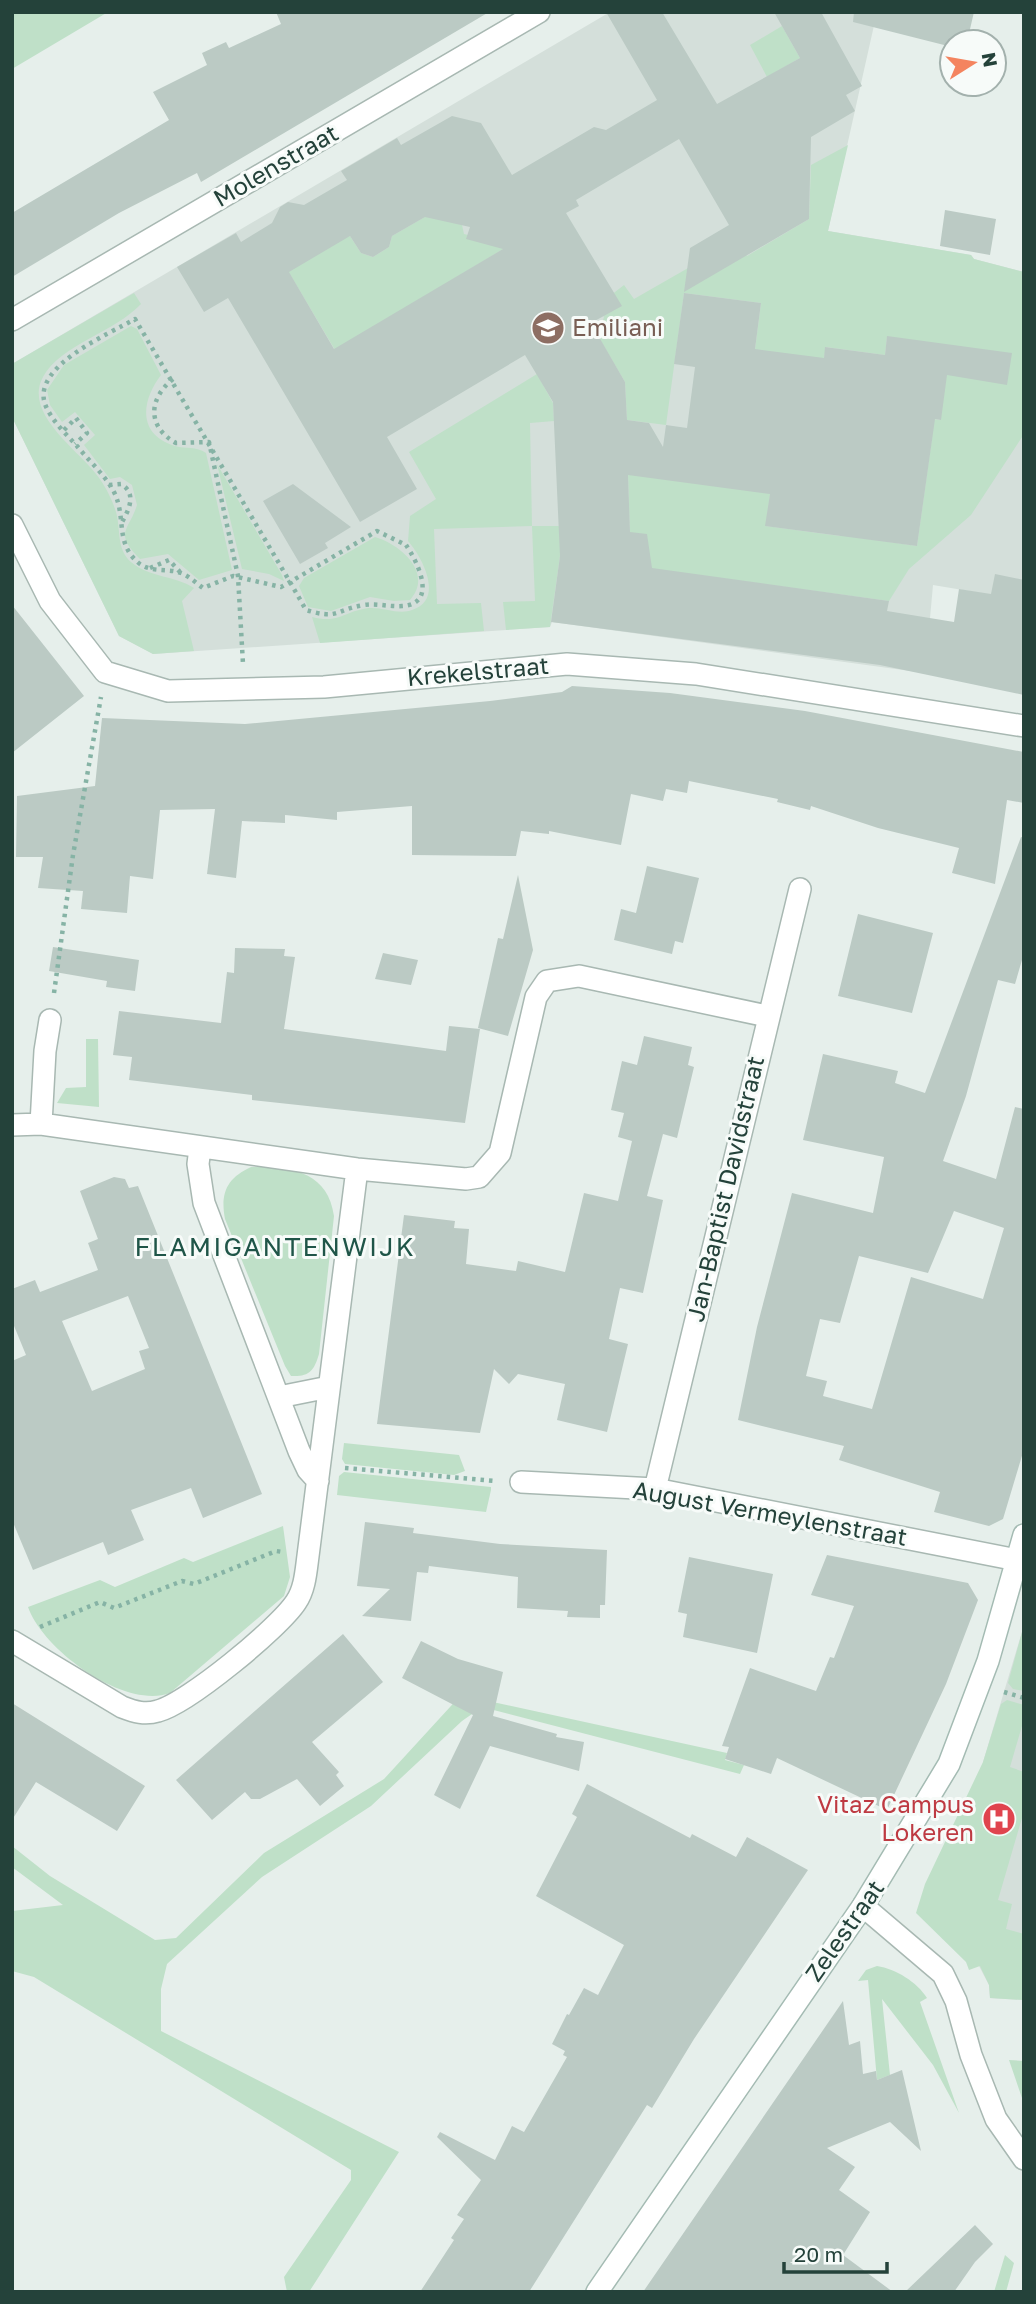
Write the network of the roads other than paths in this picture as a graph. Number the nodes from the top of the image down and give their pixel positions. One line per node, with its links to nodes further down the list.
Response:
1 (539, 12): 2 (street, Molenstraat)
2 (12, 320)
3 (12, 526): 4 (street, Krekelstraat)
4 (1024, 726)
5 (800, 889): 6 (street, Jan-Baptist Davidstraat)
6 (767, 1016): 11 (street); 16 (street, Jan-Baptist Davidstraat)
7 (50, 1020): 8 (street)
8 (41, 1124): 9 (street); 10 (street)
9 (12, 1125)
10 (200, 1148): 11 (street); 13 (street)
11 (357, 1169): 12 (street)
12 (329, 1387): 13 (street); 14 (street)
13 (279, 1396): 14 (street)
14 (319, 1471): 19 (street)
15 (521, 1482): 16 (street, August Vermeylenstraat)
16 (655, 1489): 18 (street, August Vermeylenstraat)
17 (1024, 1535): 18 (street, Zelestraat)
18 (1017, 1560): 20 (street, Zelestraat)
19 (14, 1642)
20 (863, 1906): 21 (street); 22 (street, Zelestraat)
21 (1024, 2159)
22 (597, 2292)

